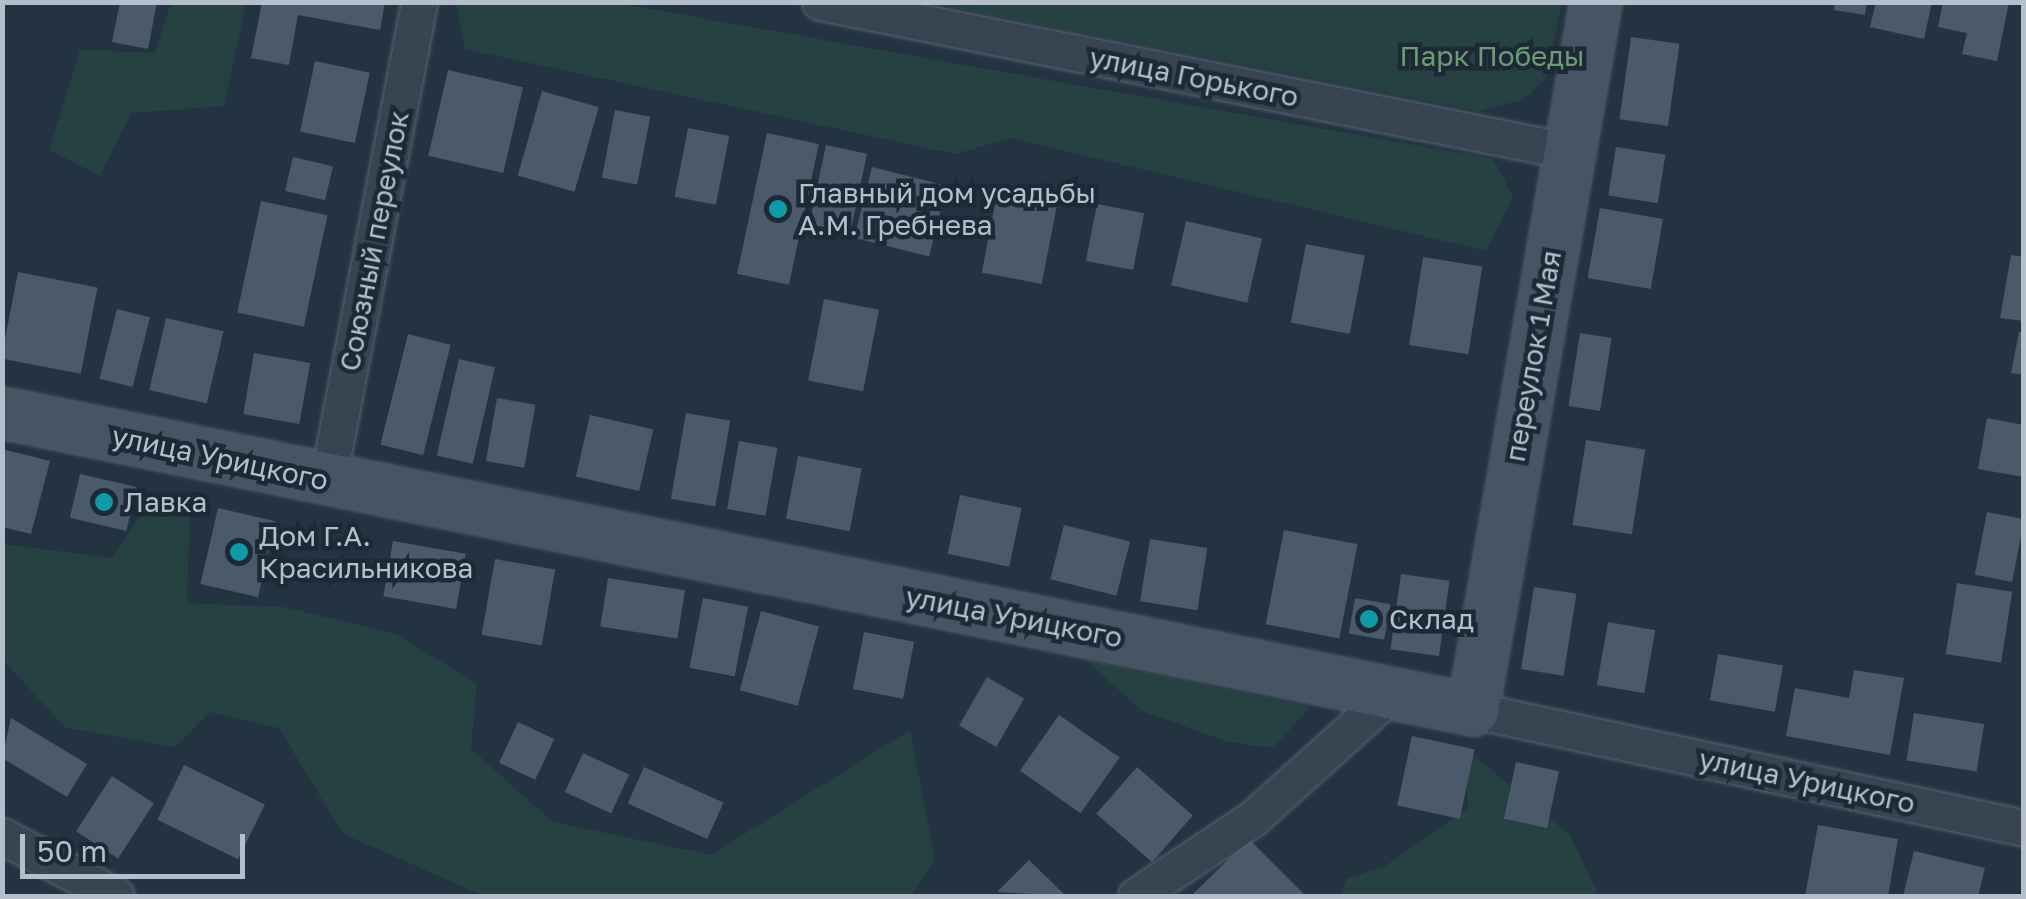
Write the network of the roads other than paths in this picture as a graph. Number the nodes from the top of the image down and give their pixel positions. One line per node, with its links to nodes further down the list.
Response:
1 (419, 2): 6 (street, Союзный переулок)
2 (820, 2): 4 (street, улица Горького)
3 (1596, 2): 4 (main road, переулок 1 Мая)
4 (1568, 151): 8 (main road, переулок 1 Мая)
5 (2, 413): 6 (main road, улица Урицкого)
6 (328, 480): 7 (main road, улица Урицкого)
7 (1392, 693): 8 (main road, улица Урицкого); 12 (street)
8 (1473, 710): 9 (street, улица Урицкого)
9 (2024, 828)
10 (2, 836): 11 (street)
11 (116, 896)
12 (1136, 896)

